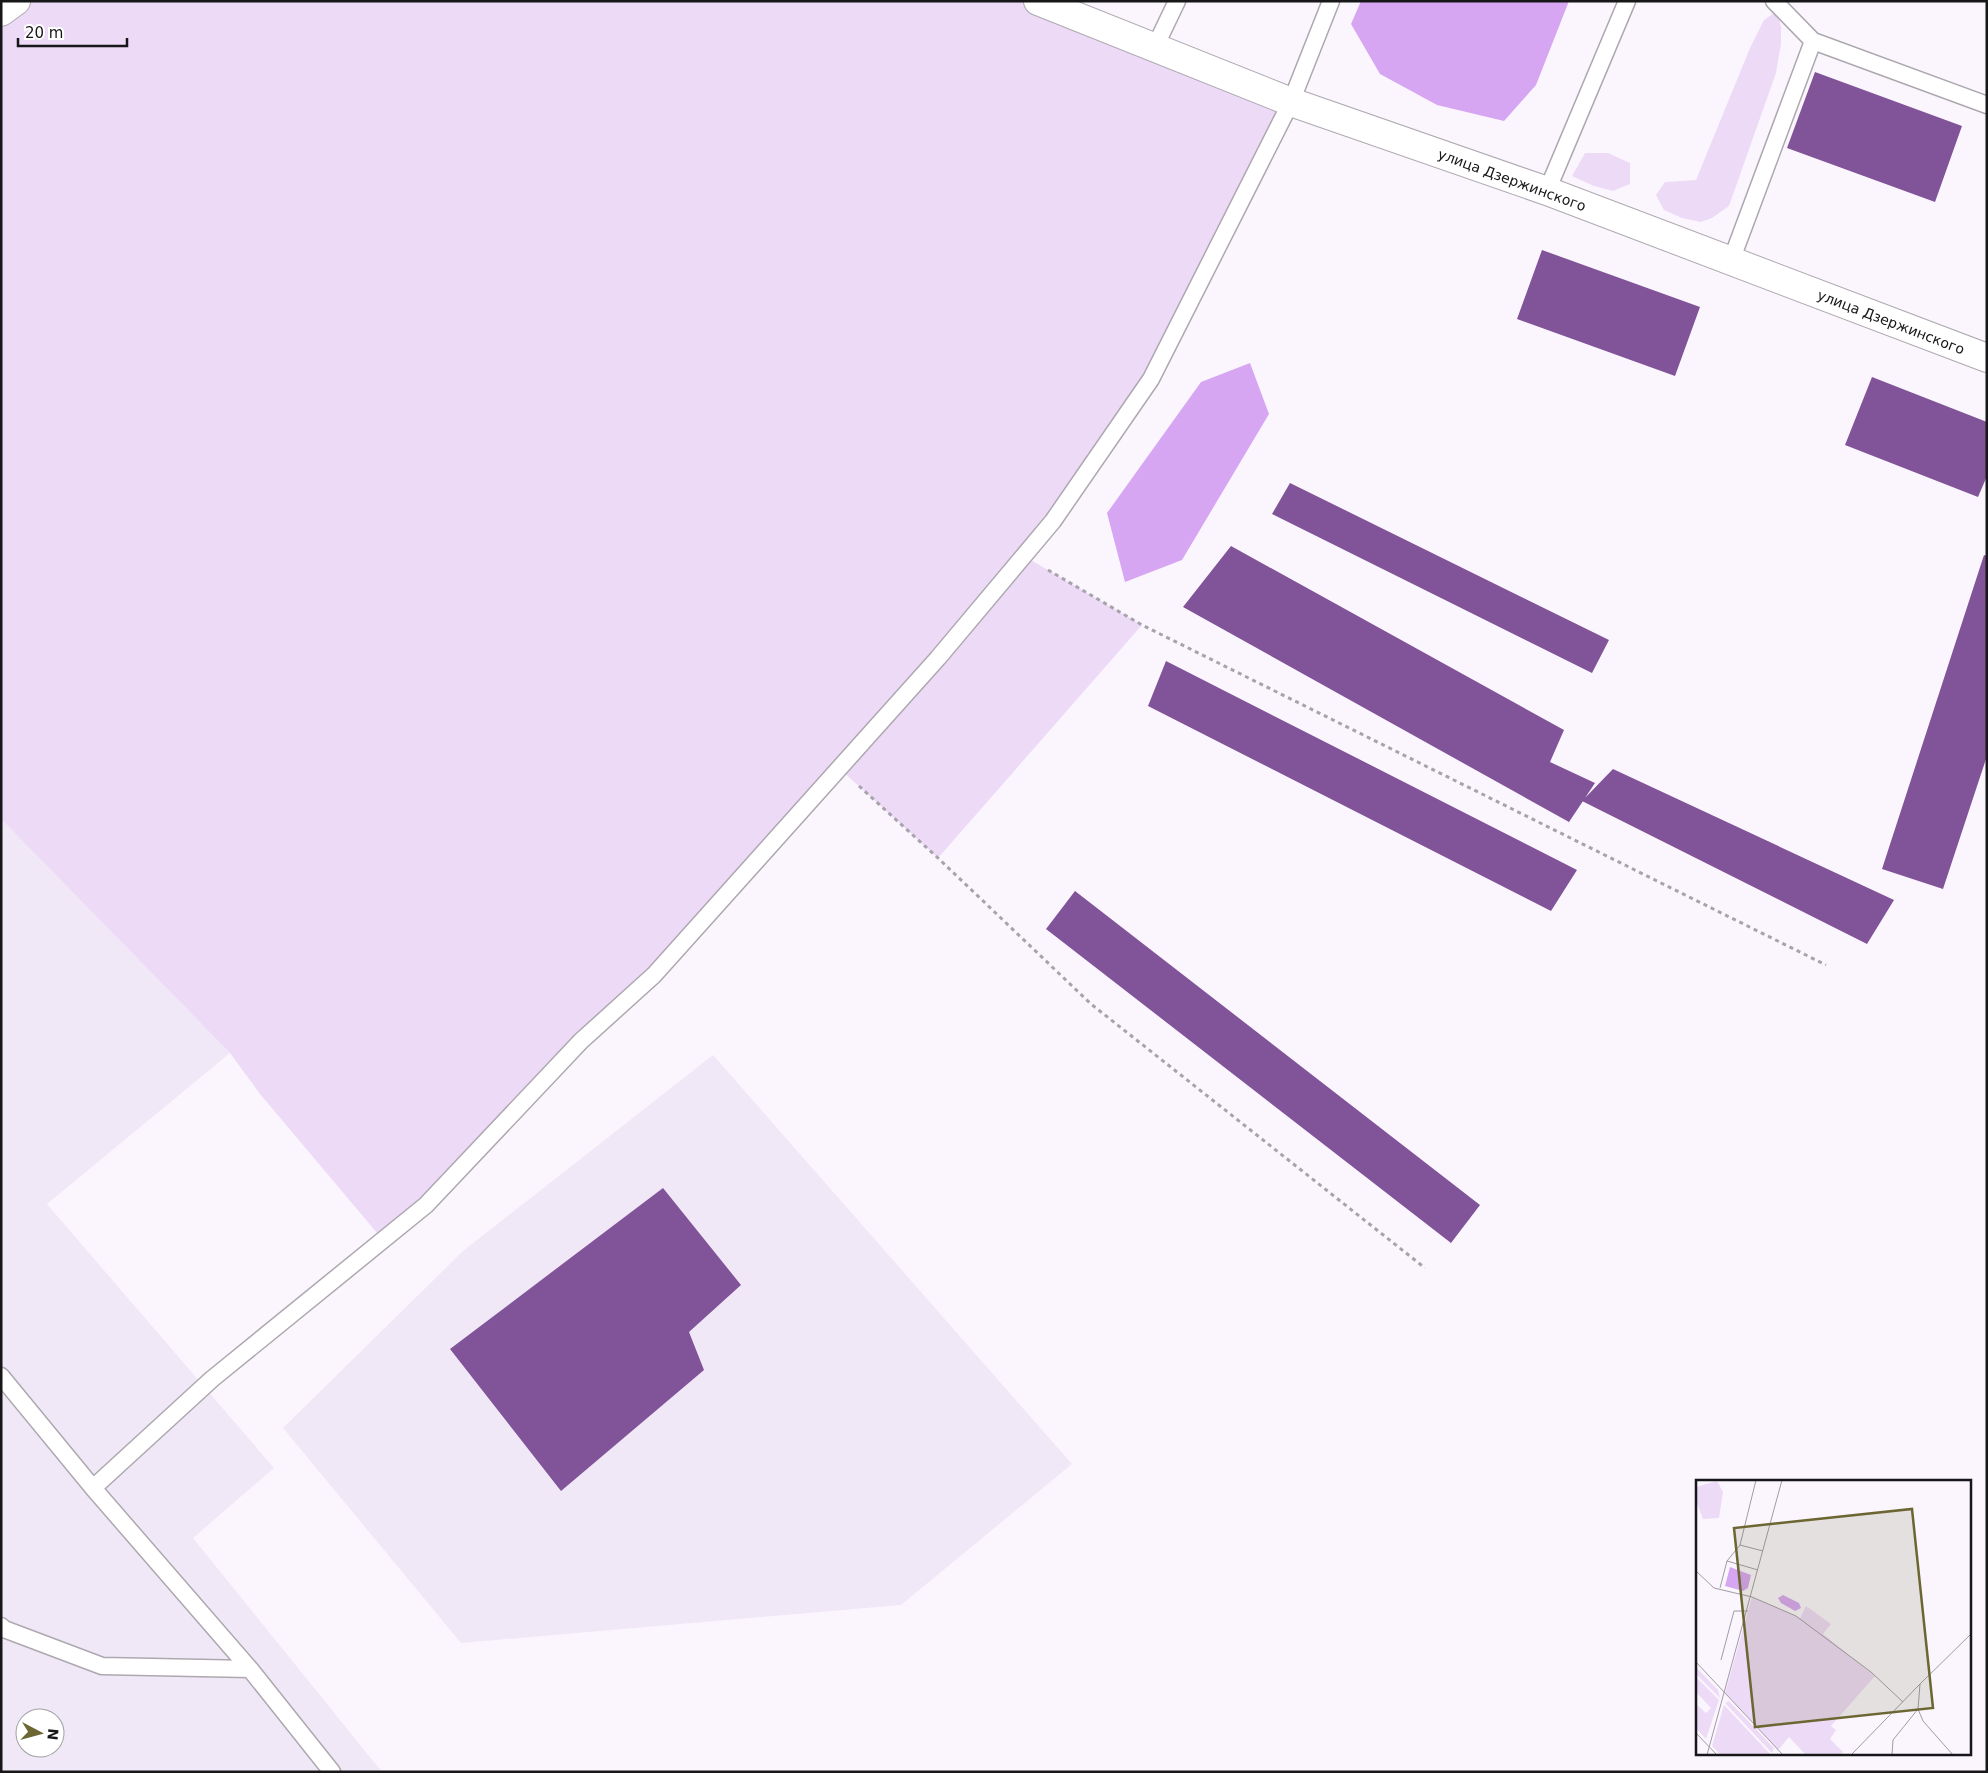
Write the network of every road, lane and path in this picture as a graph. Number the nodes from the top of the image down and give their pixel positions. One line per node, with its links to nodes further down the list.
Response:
1 (16, 1): 7 (street)
2 (1038, 1): 9 (street, улица Дзержинского)
3 (1177, 1): 9 (lane)
4 (1331, 1): 10 (lane)
5 (1627, 1): 12 (lane)
6 (1774, 1): 8 (lane)
7 (1, 12)
8 (1813, 41): 11 (lane); 13 (lane)
9 (1154, 47): 10 (street, улица Дзержинского)
10 (1291, 102): 12 (street, улица Дзержинского); 15 (lane)
11 (1987, 105)
12 (1547, 191): 13 (street, улица Дзержинского)
13 (1732, 261): 14 (street, улица Дзержинского)
14 (1987, 358)
15 (1023, 556): 16 (lane); 17 (path)
16 (840, 769): 18 (path); 20 (lane)
17 (1826, 965)
18 (1425, 1268)
19 (1, 1376): 20 (lane)
20 (93, 1488): 22 (lane)
21 (2, 1628): 22 (lane)
22 (250, 1669): 23 (lane)
23 (332, 1772)

